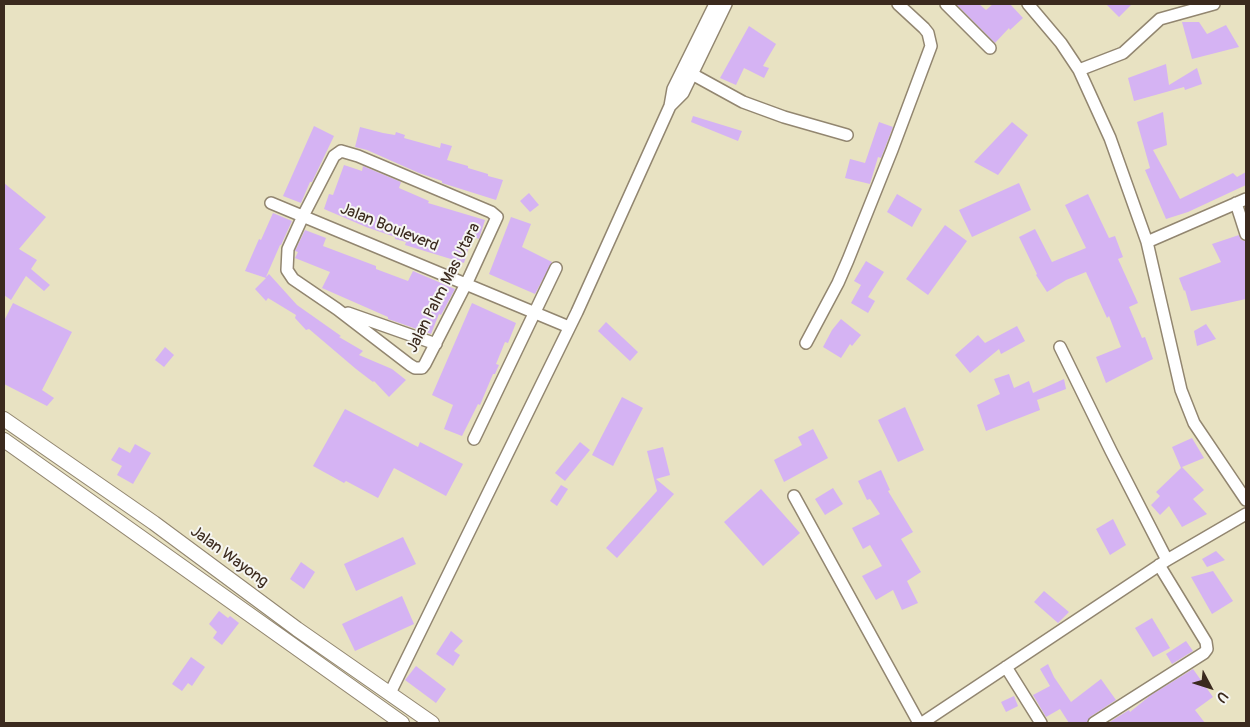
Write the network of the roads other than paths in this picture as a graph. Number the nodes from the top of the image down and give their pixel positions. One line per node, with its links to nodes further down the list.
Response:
1 (715, 4): 10 (street)
2 (726, 4): 9 (street)
3 (898, 4): 22 (street)
4 (946, 4): 7 (street)
5 (1028, 4): 8 (street)
6 (1214, 4): 8 (street)
7 (990, 48)
8 (1079, 70): 16 (street)
9 (692, 74): 10 (street); 11 (street)
10 (670, 106): 21 (street)
11 (847, 134)
12 (1241, 201): 15 (street); 16 (street)
13 (271, 203): 14 (street, Jalan Bouleverd)
14 (304, 214): 18 (street, Jalan Bouleverd); 18 (street, Jalan Palm Mas Utara); 19 (street, Jalan Palm Mas Utara)
15 (1246, 234)
16 (1147, 242): 29 (street)
17 (556, 268): 20 (street)
18 (468, 281): 20 (street, Jalan Bouleverd); 23 (street, Jalan Palm Mas Utara)
19 (337, 309): 23 (street); 23 (street, Jalan Palm Mas Utara)
20 (536, 310): 21 (street, Jalan Bouleverd); 26 (street)
21 (570, 324): 33 (street)
22 (806, 343)
23 (436, 344)
24 (1060, 348): 31 (street)
25 (4, 419): 33 (main road, Jalan Wayong)
26 (474, 439)
27 (4, 440): 34 (main road)
28 (794, 496): 36 (street)
29 (1246, 500)
30 (1246, 514): 31 (street)
31 (1163, 563): 32 (street); 38 (street)
32 (1006, 667): 36 (street); 37 (street)
33 (390, 693): 35 (main road, Jalan Wayong)
34 (402, 723)
35 (432, 723)
36 (921, 723)
37 (1041, 723)
38 (1094, 723)

